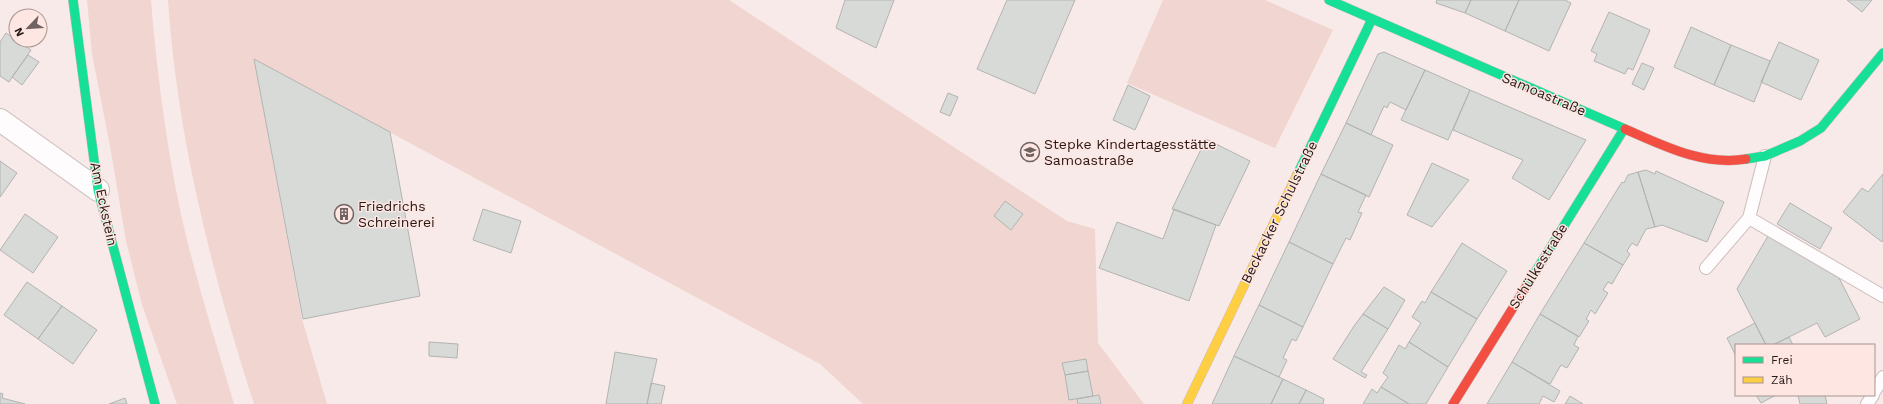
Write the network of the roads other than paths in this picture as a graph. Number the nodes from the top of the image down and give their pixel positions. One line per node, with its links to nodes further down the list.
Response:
1 (73, 0): 8 (street, Am Eckstein)
2 (1329, 0): 3 (street, Samoastraße)
3 (1372, 19): 6 (street, Samoastraße); 15 (street, Beckacker Schulstraße)
4 (1883, 53): 7 (street, Samoastraße)
5 (0, 120): 8 (street)
6 (1624, 129): 7 (street, Samoastraße); 16 (street, Schülkestraße)
7 (1765, 156): 9 (lane)
8 (98, 190): 14 (street, Am Eckstein)
9 (1748, 218): 10 (lane); 11 (lane)
10 (1706, 268)
11 (1883, 296)
12 (1883, 376): 13 (lane)
13 (1875, 390)
14 (155, 404)
15 (1187, 404)
16 (1453, 404)

